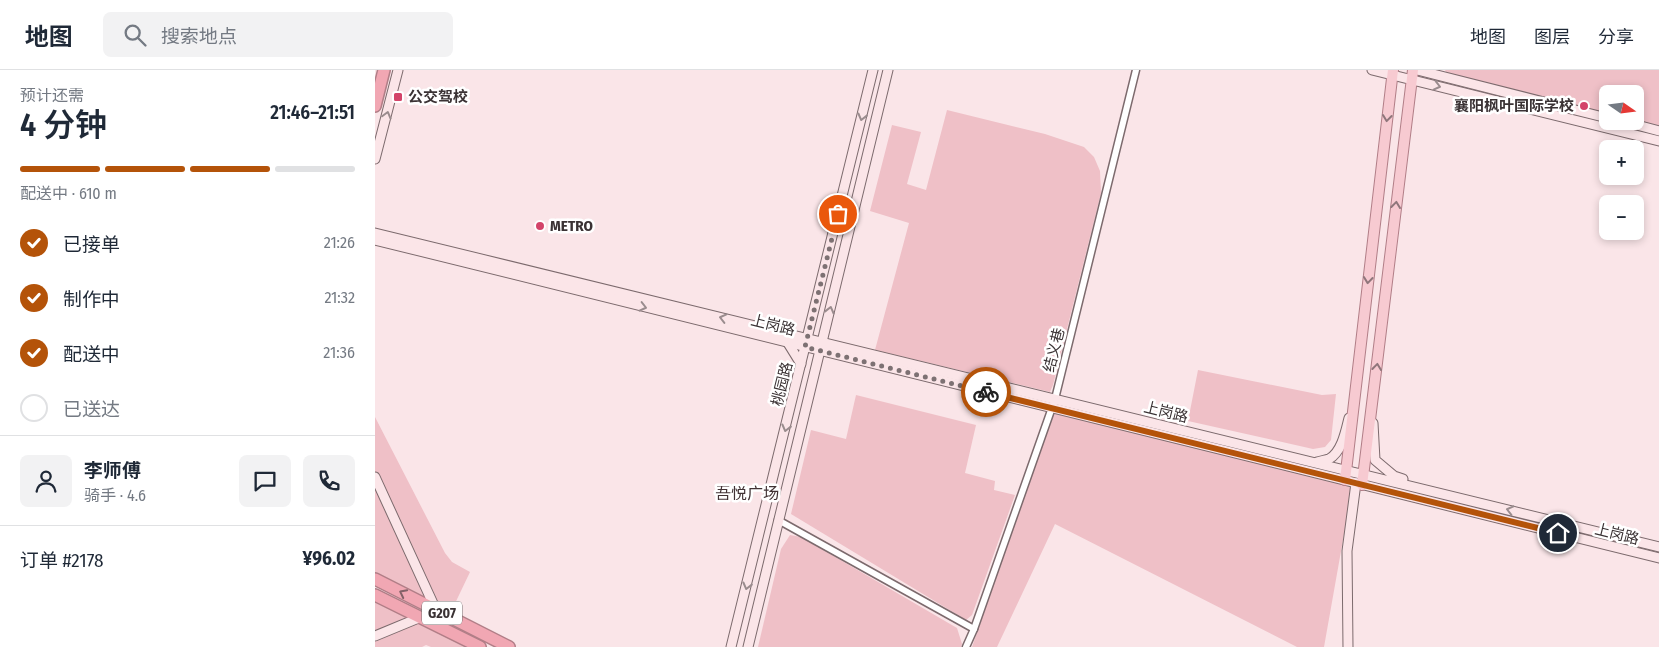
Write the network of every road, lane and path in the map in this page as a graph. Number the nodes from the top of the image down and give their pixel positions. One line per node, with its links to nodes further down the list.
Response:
1 (384, 70): 10 (highway)
2 (398, 70): 15 (street, one-way to 2)
3 (873, 70): 18 (street, 桃园路, one-way to 18)
4 (889, 70): 19 (street, 桃园路, one-way to 4)
5 (1136, 70): 28 (street, 结义巷)
6 (1372, 70): 8 (street)
7 (1417, 70): 11 (street)
8 (1392, 72): 9 (street); 26 (main road, one-way to 26)
9 (1412, 75): 14 (street, one-way to 14); 27 (main road, one-way to 9)
10 (375, 106)
11 (1599, 116)
12 (1644, 127): 13 (street)
13 (1659, 131)
14 (1659, 141)
15 (375, 159)
16 (375, 232): 20 (street, 上岗路, one-way to 16)
17 (375, 240): 20 (street, 上岗路, one-way to 20)
18 (811, 323): 20 (street); 21 (street, 桃园路)
19 (826, 327): 22 (street, 桃园路); 23 (street)
20 (790, 338): 21 (street, 上岗路); 24 (street)
21 (807, 343): 22 (street, 上岗路); 24 (street, 桃园路)
22 (821, 346): 23 (street, 上岗路); 25 (street, 桃园路)
23 (836, 350): 25 (street); 28 (street, 上岗路)
24 (801, 364): 44 (street, 桃园路, one-way to 44)
25 (816, 365): 33 (street, 桃园路)
26 (1355, 388): 29 (street); 31 (main road)
27 (1373, 394): 31 (main road); 32 (street)
28 (1053, 403): 29 (street, 上岗路); 31 (street, 上岗路); 40 (street, 结义巷)
29 (1314, 462): 31 (street, 上岗路)
30 (375, 477): 38 (street)
31 (1354, 479): 32 (street, 上岗路); 35 (street, 上岗路); 47 (street)
32 (1446, 495): 34 (street, 上岗路, one-way to 32)
33 (779, 520): 40 (street); 45 (street, 桃园路)
34 (1659, 547)
35 (1659, 558)
36 (375, 579): 38 (highway, G207, one-way to 36)
37 (375, 595): 39 (highway, G207)
38 (436, 610): 43 (highway, G207)
39 (421, 617): 41 (street); 42 (highway, G207)
40 (974, 629): 46 (street, 结义巷)
41 (375, 636)
42 (480, 647)
43 (509, 647)
44 (731, 647)
45 (748, 647)
46 (966, 647)
47 (1348, 647)

